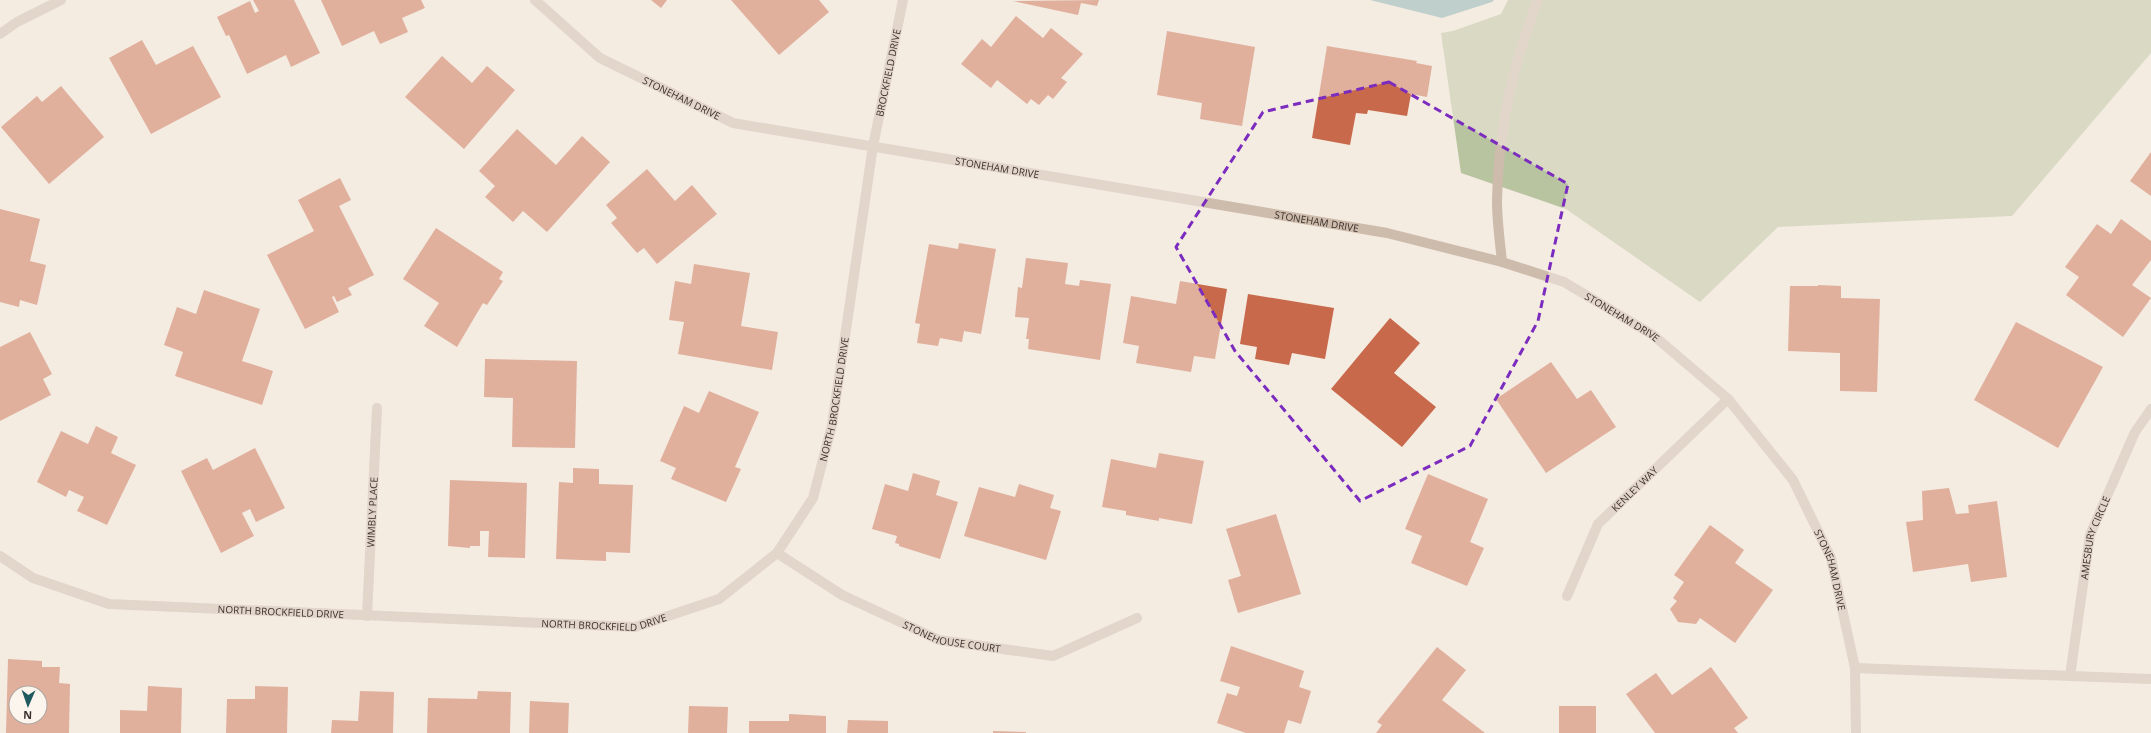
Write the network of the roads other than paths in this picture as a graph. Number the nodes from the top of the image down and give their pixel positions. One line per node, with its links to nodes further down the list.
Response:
1 (61, 0): 5 (street)
2 (535, 0): 6 (street, STONEHAM DRIVE)
3 (903, 0): 6 (street, BROCKFIELD DRIVE)
4 (1538, 0): 7 (street)
5 (0, 34)
6 (873, 146): 7 (street, STONEHAM DRIVE); 11 (street, NORTH BROCKFIELD DRIVE)
7 (1502, 262): 8 (street, STONEHAM DRIVE)
8 (1728, 399): 13 (street, KENLEY WAY); 16 (street, STONEHAM DRIVE)
9 (377, 408): 14 (street, WIMBLY PLACE)
10 (2151, 409): 17 (street, AMESBURY CIRCLE)
11 (777, 552): 14 (street, NORTH BROCKFIELD DRIVE); 15 (street, STONEHOUSE COURT)
12 (0, 556): 14 (street, NORTH BROCKFIELD DRIVE)
13 (1567, 596)
14 (367, 616)
15 (1137, 618)
16 (1855, 668): 17 (street); 19 (street, STONEHAM DRIVE)
17 (2070, 676): 18 (street)
18 (2151, 679)
19 (1856, 733)

